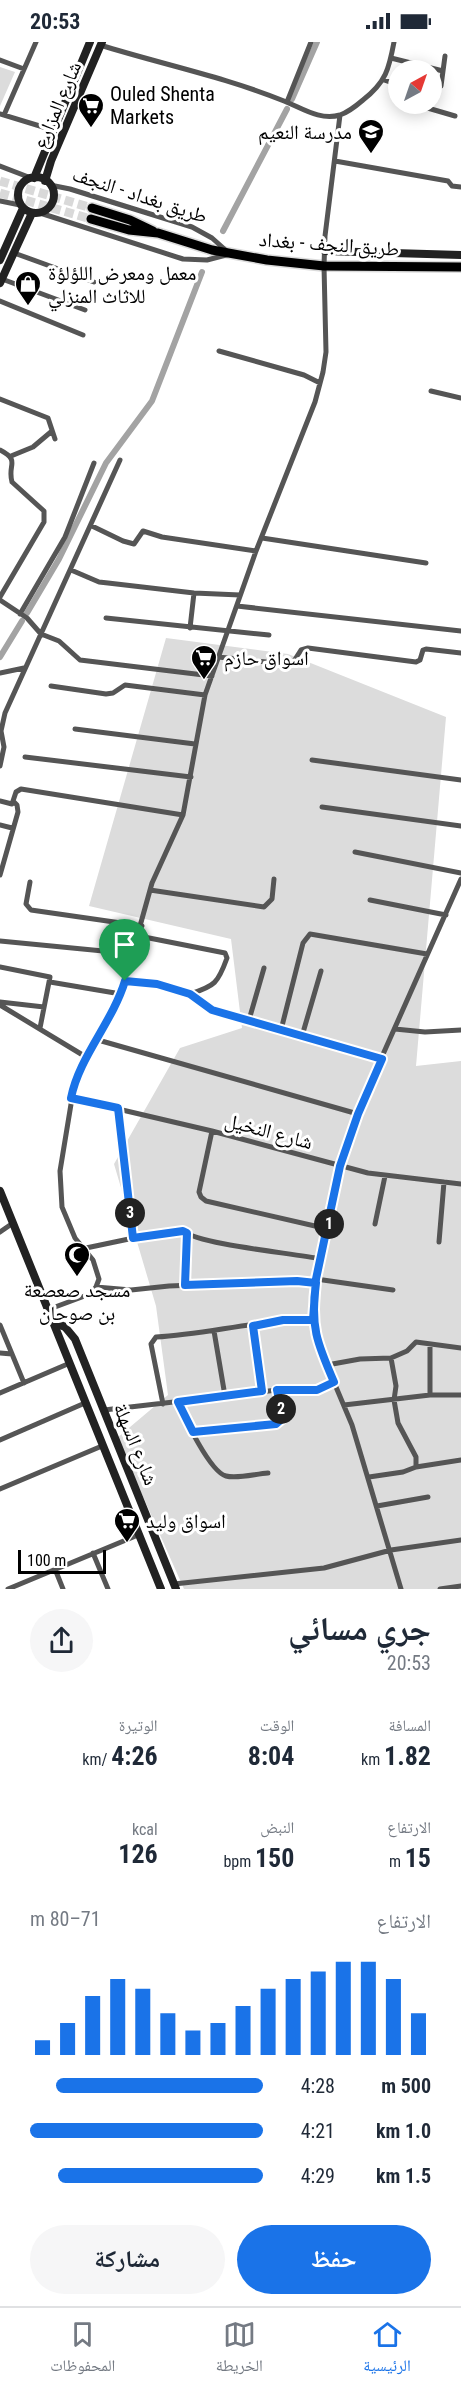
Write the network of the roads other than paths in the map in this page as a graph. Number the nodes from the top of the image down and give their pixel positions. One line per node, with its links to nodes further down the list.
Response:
1 (36, 42): 10 (street)
2 (90, 42): 19 (main road, شارع المزارع)
3 (311, 42): 14 (street)
4 (394, 42): 7 (street)
5 (101, 44): 14 (street); 23 (main road, شارع المزارع)
6 (445, 56): 11 (street)
7 (391, 58): 9 (street); 12 (street)
8 (0, 60): 10 (street)
9 (400, 60)
10 (24, 69): 16 (street)
11 (442, 70)
12 (384, 80): 13 (street); 17 (street)
13 (388, 81)
14 (287, 102): 17 (street)
15 (442, 112): 18 (street)
16 (2, 114): 19 (street)
17 (340, 116): 20 (street)
18 (455, 116)
19 (53, 130): 22 (main road, شارع المزارع)
20 (335, 161): 24 (street); 31 (street)
21 (0, 166): 22 (street)
22 (32, 178): 23 (main road); 26 (main road)
23 (48, 183): 28 (main road); 33 (street, طريق بغداد - النجف)
24 (461, 188)
25 (0, 201): 26 (street)
26 (22, 206): 28 (main road); 35 (main road)
27 (92, 208): 30 (main road, طريق بغداد - النجف)
28 (36, 213): 32 (main road); 33 (street)
29 (91, 219): 30 (main road, طريق النجف - بغداد)
30 (158, 233): 33 (main road, طريق النجف - بغداد)
31 (325, 251): 34 (main road); 36 (street)
32 (14, 253): 38 (main road); 39 (street)
33 (230, 254): 36 (main road, طريق النجف - بغداد)
34 (461, 255)
35 (0, 260)
36 (324, 266): 37 (main road, طريق النجف - بغداد); 44 (street)
37 (461, 267)
38 (1, 281): 41 (street)
39 (94, 282)
40 (0, 301): 42 (street)
41 (85, 310)
42 (83, 336)
43 (219, 351): 44 (street)
44 (320, 383): 55 (street)
45 (431, 391): 46 (street)
46 (461, 398)
47 (0, 399): 48 (street)
48 (52, 431): 49 (street); 51 (street)
49 (55, 439)
50 (0, 450): 51 (street)
51 (10, 456): 61 (street)
52 (120, 460): 54 (street)
53 (94, 463): 63 (street)
54 (92, 526): 56 (street); 58 (street)
55 (262, 538): 56 (street); 57 (street)
56 (256, 551): 60 (street)
57 (426, 563)
58 (71, 570): 59 (street); 68 (street)
59 (194, 593): 60 (street); 65 (street)
60 (240, 595): 62 (street)
61 (0, 598): 63 (street)
62 (237, 606): 66 (street); 67 (street)
63 (20, 614): 68 (street)
64 (106, 618): 65 (street)
65 (190, 628): 66 (street)
66 (228, 632): 69 (street); 71 (street)
67 (461, 632)
68 (40, 634): 72 (street); 74 (street)
69 (269, 635)
70 (461, 653): 71 (street)
71 (218, 657): 74 (street)
72 (24, 668): 73 (street); 79 (street)
73 (0, 673)
74 (212, 676): 76 (street)
75 (51, 686): 76 (street)
76 (205, 695): 78 (street)
77 (75, 729): 78 (street)
78 (195, 744): 83 (street)
79 (2, 746): 82 (street)
80 (25, 756): 83 (street)
81 (312, 760): 84 (street)
82 (0, 766)
83 (191, 777): 88 (street)
84 (461, 780)
85 (0, 801): 86 (street)
86 (14, 802): 88 (street); 91 (street)
87 (322, 807): 90 (street)
88 (183, 815): 98 (street)
89 (0, 825): 91 (street)
90 (461, 826)
91 (12, 828): 94 (street)
92 (355, 852): 93 (street)
93 (461, 873)
94 (0, 875)
95 (274, 879): 98 (street)
96 (461, 879): 100 (street)
97 (30, 882): 101 (street)
98 (150, 890): 101 (street)
99 (370, 900): 100 (street)
100 (446, 915): 105 (street)
101 (142, 926): 102 (street)
102 (139, 936): 104 (street); 112 (street)
103 (0, 941): 104 (street)
104 (134, 954): 109 (street)
105 (427, 954): 117 (street); 118 (street)
106 (0, 967): 110 (street)
107 (264, 968): 115 (street)
108 (321, 971): 120 (street)
109 (125, 981): 111 (street); 112 (street)
110 (50, 982): 111 (street); 114 (street)
111 (121, 994): 121 (street)
112 (190, 994): 115 (street)
113 (0, 1003): 114 (street); 116 (street)
114 (44, 1007): 116 (street)
115 (249, 1020): 118 (street)
116 (40, 1028): 122 (street)
117 (395, 1029): 119 (street); 123 (street)
118 (281, 1030): 120 (street)
119 (461, 1030)
120 (302, 1036): 123 (street)
121 (98, 1040): 122 (street); 126 (street)
122 (86, 1057): 124 (street)
123 (382, 1059): 126 (street)
124 (71, 1098): 125 (street, شارع النخيل); 140 (street)
125 (118, 1108): 127 (street, شارع النخيل); 138 (street)
126 (358, 1114): 128 (street)
127 (212, 1131): 128 (street, شارع النخيل); 135 (street)
128 (340, 1166): 129 (street, شارع النخيل); 135 (street)
129 (385, 1176): 130 (street, شارع النخيل); 134 (street)
130 (444, 1182): 131 (street, شارع النخيل); 139 (street)
131 (461, 1184)
132 (0, 1191): 133 (main road, شارع السهلة)
133 (13, 1223): 136 (street); 146 (main road, شارع السهلة)
134 (375, 1224)
135 (328, 1229): 141 (street)
136 (0, 1232)
137 (188, 1236): 138 (street); 141 (street); 143 (street)
138 (133, 1238): 140 (street)
139 (439, 1242)
140 (86, 1248): 144 (street)
141 (321, 1259): 142 (street)
142 (316, 1281): 143 (street); 145 (street); 147 (street)
143 (185, 1285): 144 (street)
144 (96, 1287): 146 (street)
145 (393, 1290)
146 (47, 1310): 148 (main road, شارع السهلة)
147 (313, 1320): 150 (street); 158 (street)
148 (52, 1321): 157 (main road, شارع السهلة); 172 (main road, شارع السهلة)
149 (0, 1325): 155 (street)
150 (253, 1326): 151 (street); 162 (street)
151 (214, 1331): 166 (street); 170 (street)
152 (430, 1344): 153 (street); 156 (street); 164 (street)
153 (461, 1348)
154 (0, 1353): 155 (street)
155 (12, 1354): 160 (street)
156 (391, 1358): 158 (street); 167 (street)
157 (70, 1363): 160 (street); 169 (main road, شارع السهلة)
158 (327, 1365): 159 (street)
159 (334, 1382): 161 (street); 171 (street)
160 (24, 1383): 163 (street)
161 (277, 1390): 162 (street); 173 (street)
162 (262, 1391): 166 (street)
163 (0, 1393)
164 (430, 1395): 165 (street); 167 (street)
165 (461, 1395)
166 (225, 1396): 168 (street)
167 (394, 1400): 171 (street); 177 (street)
168 (178, 1402): 170 (street); 173 (street)
169 (85, 1403): 174 (street); 175 (main road, شارع السهلة)
170 (163, 1404): 172 (street)
171 (344, 1405): 179 (street)
172 (105, 1410): 188 (main road, شارع السهلة)
173 (193, 1432): 178 (street)
174 (0, 1440)
175 (102, 1446): 180 (street); 183 (main road, شارع السهلة)
176 (461, 1460): 177 (street)
177 (416, 1467): 179 (street)
178 (268, 1473)
179 (369, 1477): 182 (street)
180 (0, 1490)
181 (428, 1497): 182 (street)
182 (377, 1506): 185 (street)
183 (138, 1535): 186 (street); 193 (main road, شارع السهلة)
184 (461, 1540): 185 (street)
185 (391, 1550): 188 (street); 194 (street)
186 (93, 1553): 187 (street); 192 (street)
187 (55, 1569): 190 (street); 191 (street)
188 (175, 1586)
189 (461, 1586): 195 (street)
190 (8, 1589)
191 (63, 1589)
192 (108, 1589)
193 (161, 1589)
194 (401, 1589)
195 (440, 1589)

